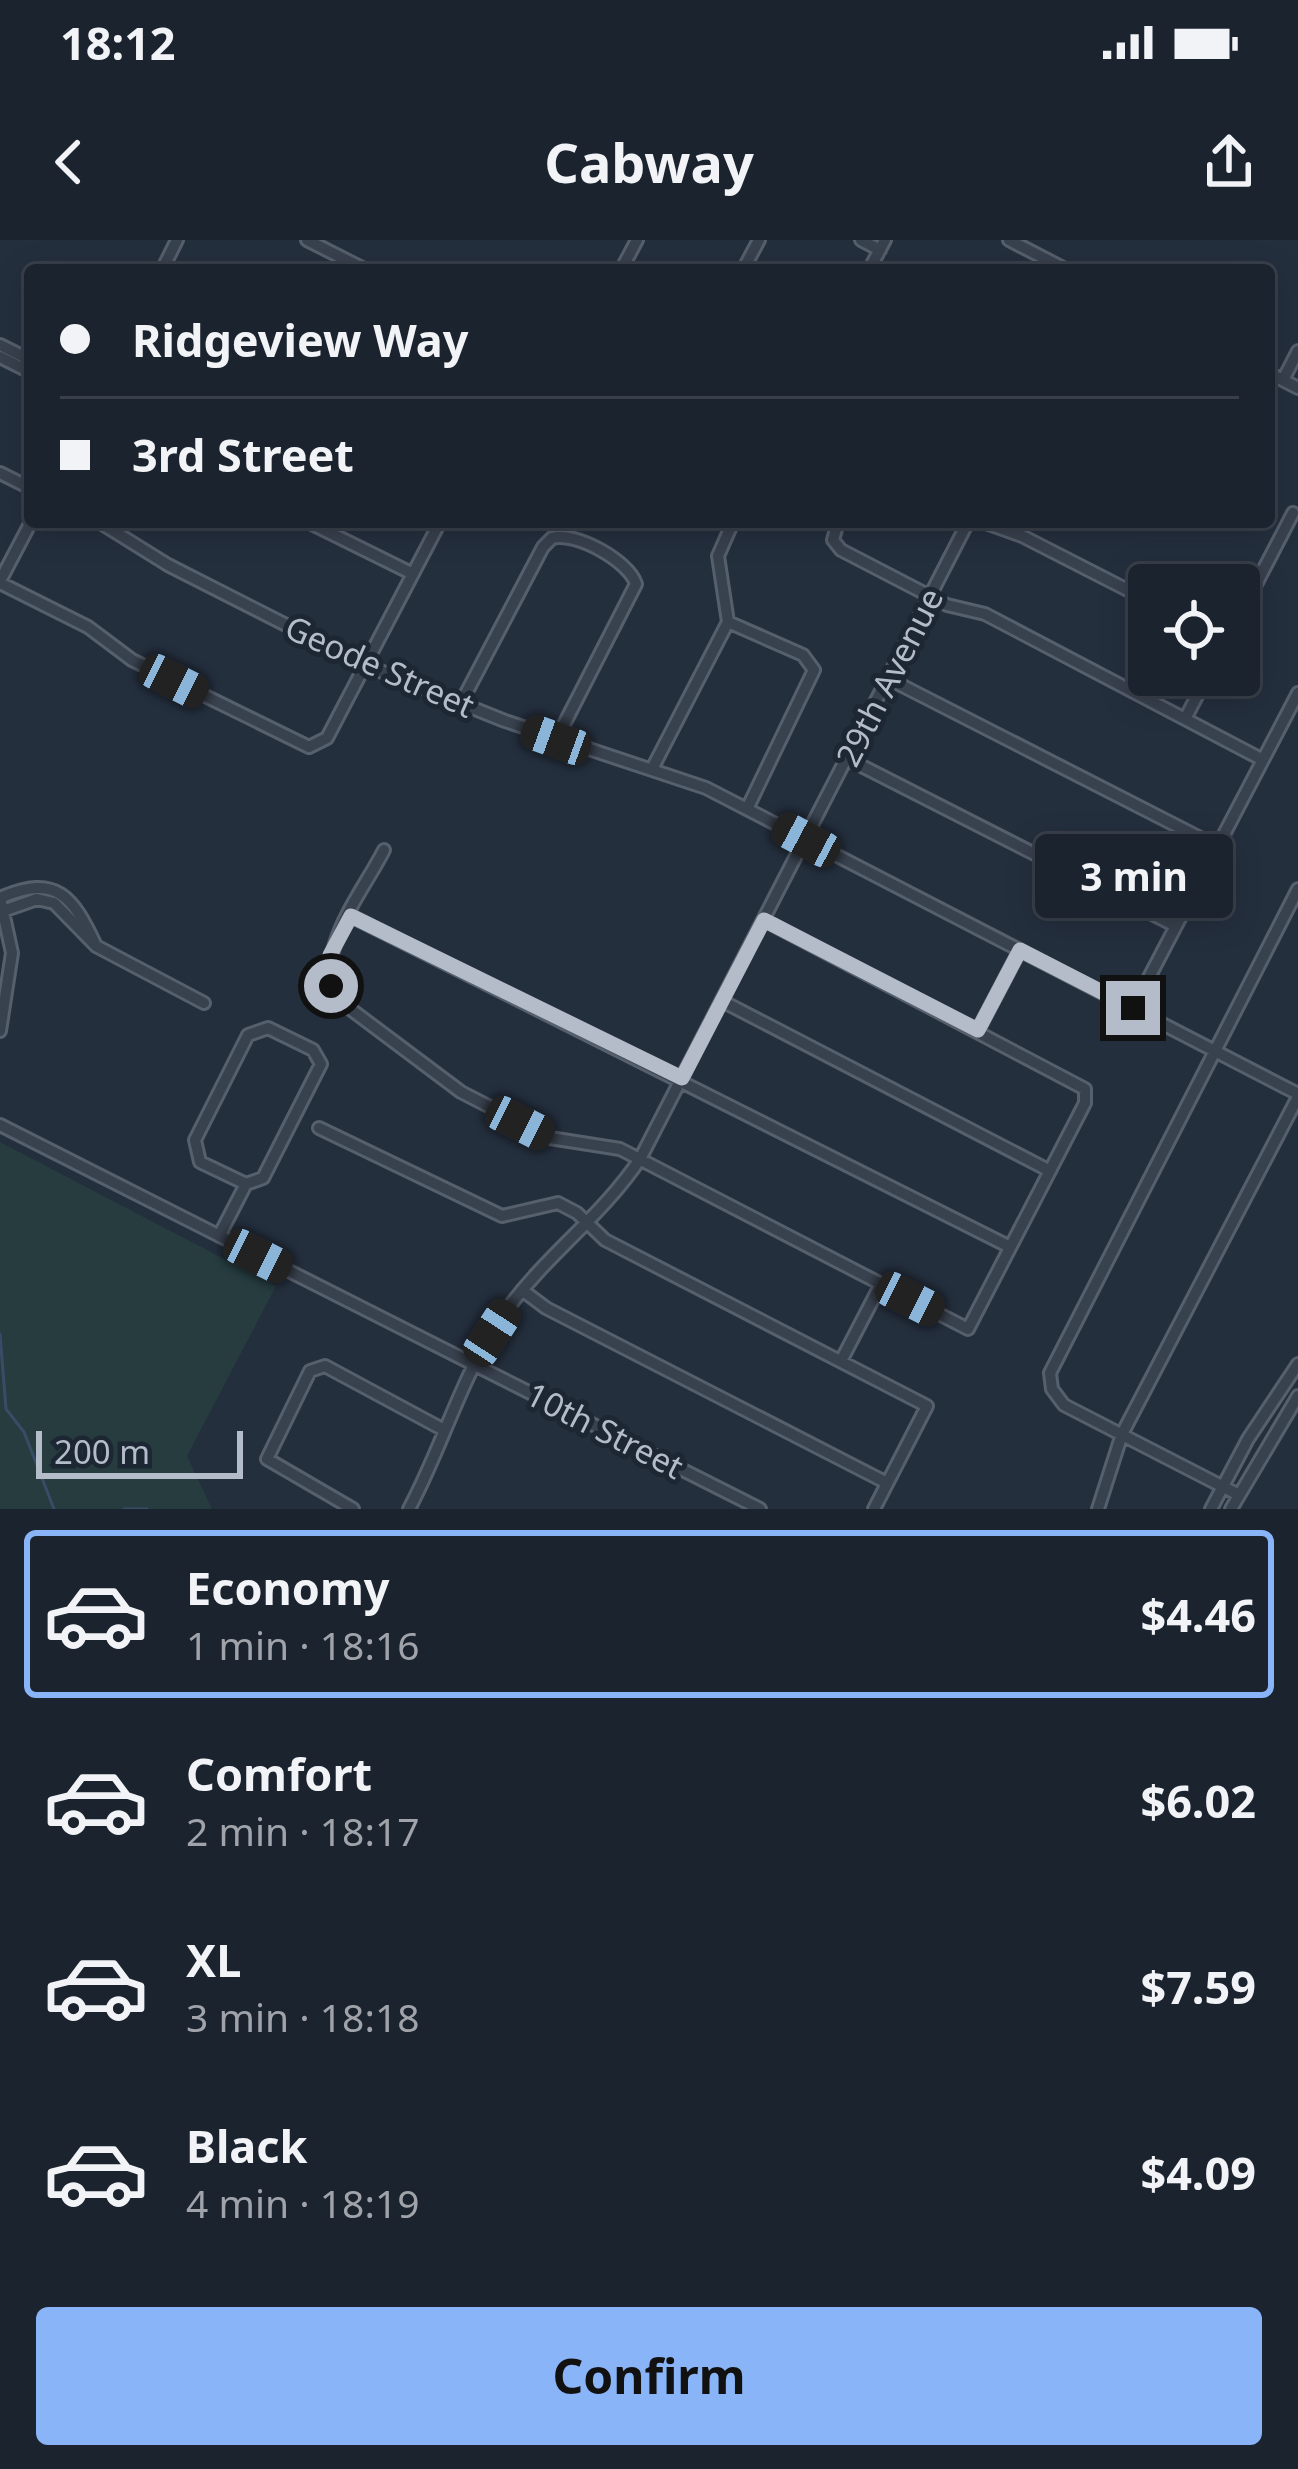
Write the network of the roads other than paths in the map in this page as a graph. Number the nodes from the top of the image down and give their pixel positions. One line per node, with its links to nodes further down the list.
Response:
1 (307, 240): 5 (street)
2 (861, 240): 4 (street)
3 (1009, 240): 6 (street)
4 (882, 245)
5 (354, 264)
6 (1055, 264)
7 (1298, 351): 9 (street)
8 (1275, 376): 9 (street)
9 (1282, 380): 10 (street)
10 (1298, 388)
11 (1293, 513): 21 (street)
12 (28, 528): 22 (street)
13 (109, 528): 26 (street, Geode Street)
14 (320, 528): 20 (street)
15 (437, 528): 20 (street)
16 (730, 528): 25 (street)
17 (836, 528): 24 (street)
18 (965, 528): 24 (street, 29th Avenue)
19 (1000, 528): 23 (street)
20 (413, 574): 26 (street)
21 (1260, 577)
22 (0, 582): 26 (street)
23 (1128, 591)
24 (930, 597): 27 (street, 29th Avenue); 31 (street)
25 (728, 622): 35 (street); 36 (street)
26 (365, 664): 30 (street, Geode Street)
27 (889, 679): 33 (street, 29th Avenue); 38 (street)
28 (1298, 693): 34 (street)
29 (1197, 696): 31 (street)
30 (462, 701): 32 (street, Geode Street); 32 (street)
31 (1185, 719): 34 (street)
32 (556, 740): 35 (street, Geode Street)
33 (848, 759): 37 (street, 29th Avenue); 44 (street)
34 (1263, 760): 38 (street)
35 (652, 770): 36 (street, Geode Street)
36 (746, 809): 37 (street, Geode Street)
37 (806, 840): 43 (street, 29th Avenue); 45 (street, Geode Street)
38 (1218, 847): 44 (street)
39 (384, 850): 42 (street)
40 (1298, 889): 51 (street)
41 (2, 904): 47 (street); 50 (street)
42 (351, 916): 52 (street); 56 (street)
43 (764, 920): 46 (street, 29th Avenue); 49 (street)
44 (1176, 926): 48 (street)
45 (1020, 950): 48 (street, Geode Street); 49 (street)
46 (722, 1001): 52 (street, 29th Avenue); 57 (street)
47 (204, 1003)
48 (1133, 1008): 51 (street, Geode Street)
49 (978, 1030): 57 (street)
50 (0, 1031)
51 (1214, 1050): 53 (street, Geode Street); 69 (street)
52 (682, 1078): 56 (street, 29th Avenue); 61 (street)
53 (1298, 1095): 69 (street)
54 (0, 1125): 60 (street, 10th Street)
55 (319, 1128): 59 (street)
56 (640, 1159): 59 (street, 29th Avenue); 62 (street)
57 (1050, 1171): 61 (street)
58 (246, 1184): 58 (street); 60 (street)
59 (587, 1226): 63 (street, 29th Avenue); 64 (street)
60 (219, 1236): 65 (street, 10th Street)
61 (1010, 1247): 62 (street)
62 (881, 1284): 64 (street)
63 (523, 1290): 65 (street, 29th Avenue); 70 (street)
64 (841, 1361): 70 (street)
65 (474, 1364): 68 (street, 29th Avenue); 75 (street, 10th Street)
66 (1298, 1364): 71 (street)
67 (1298, 1396): 72 (street)
68 (445, 1430): 73 (street); 74 (street, 29th Avenue)
69 (1122, 1434): 71 (street); 77 (street)
70 (887, 1484): 76 (street)
71 (1223, 1486): 72 (street); 78 (street)
72 (1239, 1495): 79 (street)
73 (353, 1509)
74 (409, 1509)
75 (760, 1509)
76 (874, 1509)
77 (1099, 1509)
78 (1211, 1509)
79 (1231, 1509)

